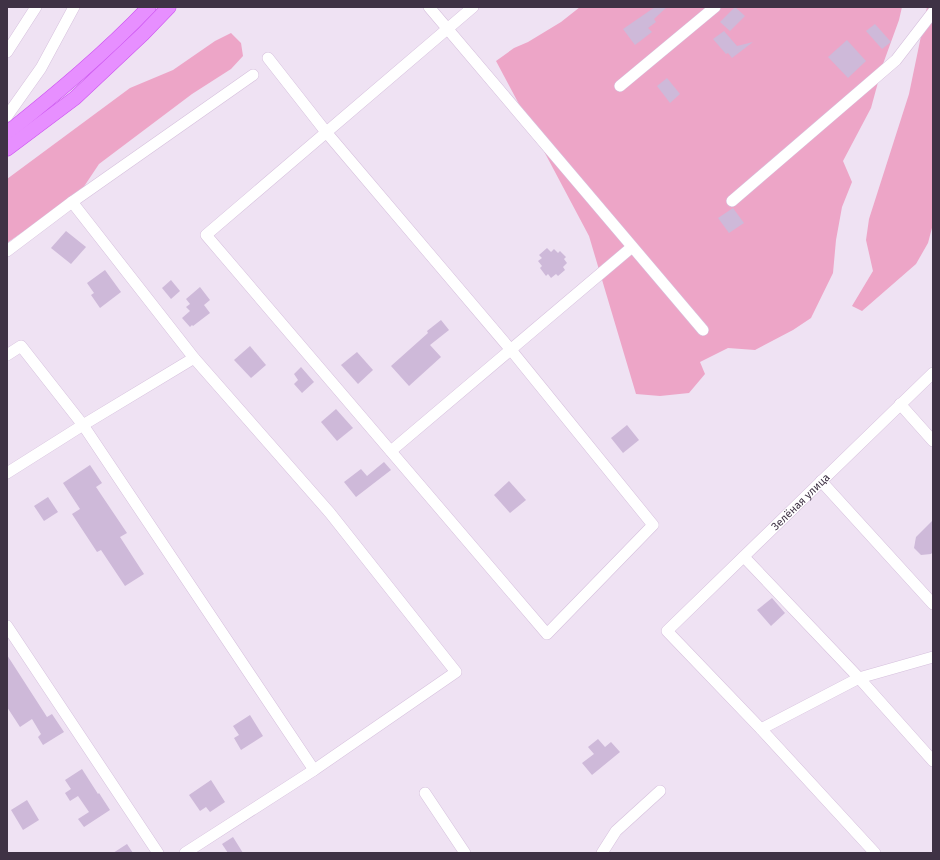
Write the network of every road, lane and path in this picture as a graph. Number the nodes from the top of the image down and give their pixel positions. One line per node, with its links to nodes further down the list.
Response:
1 (36, 7): 10 (street)
2 (74, 7): 14 (street)
3 (149, 7): 16 (main road)
4 (169, 7): 17 (main road)
5 (429, 7): 9 (street)
6 (473, 7): 9 (street)
7 (714, 7): 13 (street)
8 (933, 12): 18 (street)
9 (448, 29): 15 (street); 20 (street)
10 (7, 52)
11 (268, 58): 15 (street)
12 (253, 74): 19 (street)
13 (620, 86)
14 (7, 116)
15 (326, 132): 23 (street); 30 (street)
16 (7, 133)
17 (7, 149)
18 (732, 200)
19 (72, 202): 21 (street); 25 (street)
20 (632, 247): 22 (street); 23 (street)
21 (7, 251)
22 (703, 330)
23 (511, 350): 30 (street); 30 (street)
24 (7, 355): 28 (street)
25 (194, 358): 28 (street); 40 (street)
26 (933, 373): 27 (street, Зелёная улица)
27 (900, 404): 29 (street); 32 (street, Зелёная улица)
28 (83, 425): 31 (street); 40 (street)
29 (933, 441)
30 (391, 451)
31 (7, 473)
32 (821, 481): 33 (street, Зелёная улица); 34 (street)
33 (744, 556): 37 (street); 38 (street, Зелёная улица)
34 (933, 604)
35 (7, 626): 43 (street)
36 (933, 657): 37 (street)
37 (859, 678): 38 (street); 39 (street)
38 (762, 729): 47 (street)
39 (933, 761)
40 (314, 770): 44 (street)
41 (660, 791): 46 (street)
42 (425, 793): 45 (street)
43 (158, 853)
44 (185, 853)
45 (464, 853)
46 (602, 853)
47 (875, 853)

